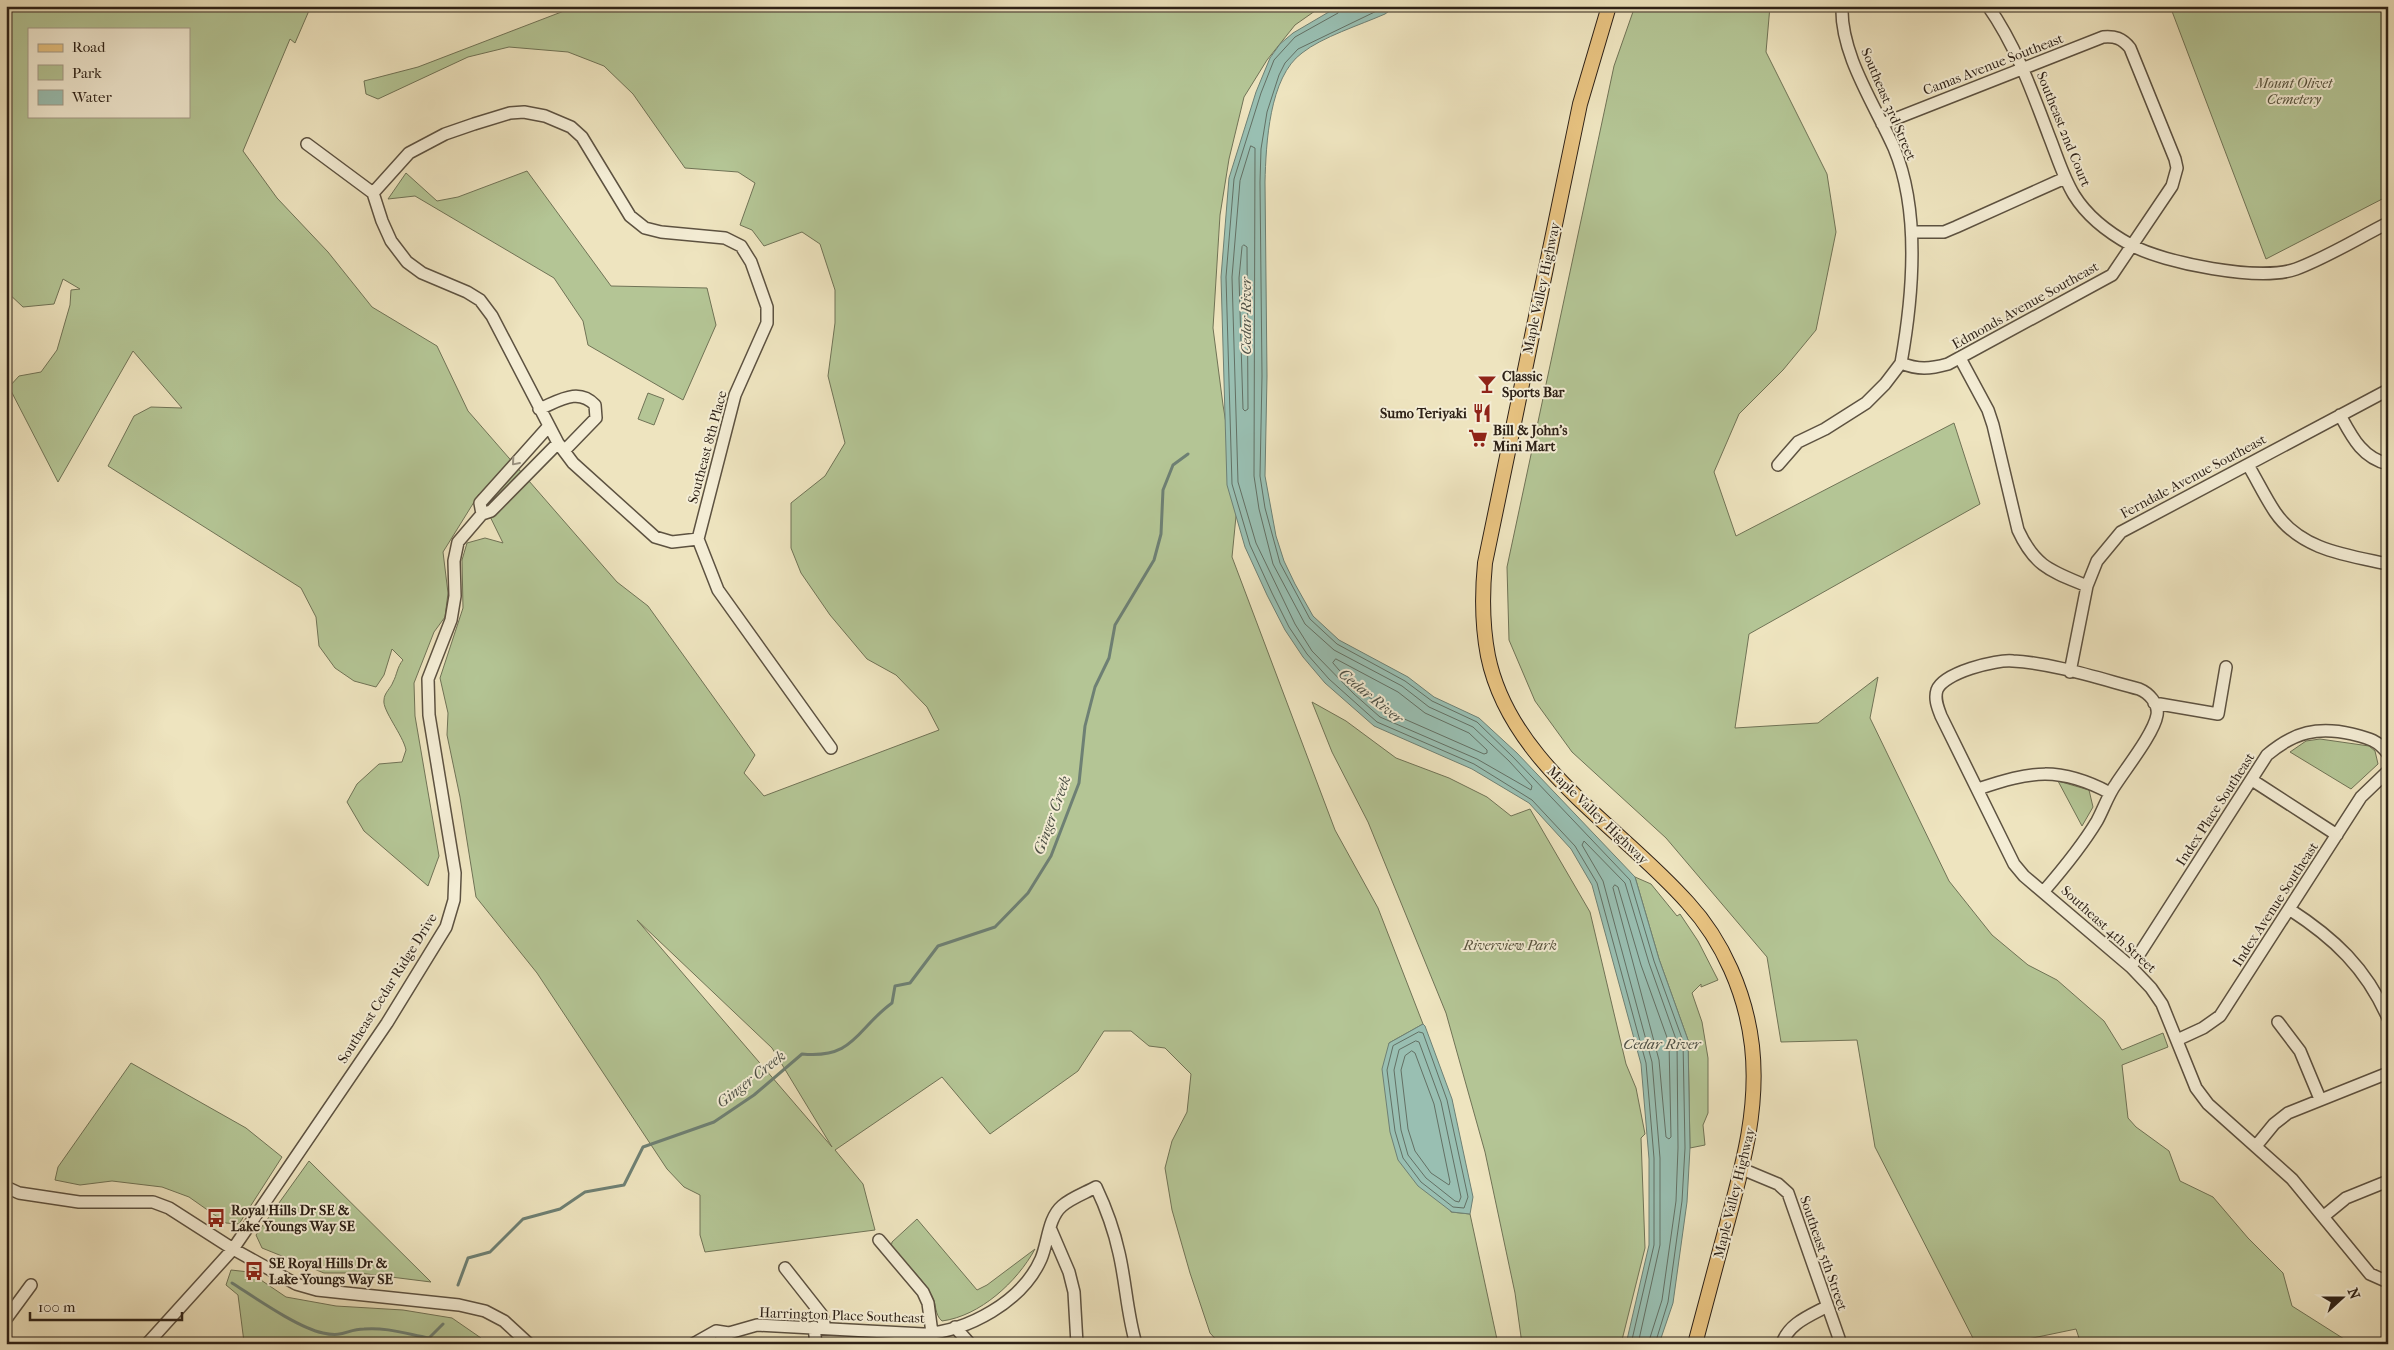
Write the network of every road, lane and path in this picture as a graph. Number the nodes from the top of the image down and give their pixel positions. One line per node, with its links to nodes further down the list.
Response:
1 (1609, 6): 46 (main road, Maple Valley Highway)
2 (1842, 6): 6 (street, Southeast 3rd Street)
3 (1988, 6): 5 (street, Southeast 2nd Court)
4 (2116, 37): 5 (street, Camas Avenue Southeast); 12 (street, Edmonds Avenue Southeast)
5 (2023, 68): 6 (street, Camas Avenue Southeast); 8 (street, Southeast 2nd Court)
6 (1882, 124): 11 (street, Southeast 3rd Street)
7 (307, 144): 9 (street)
8 (2065, 178): 11 (street); 12 (street, Southeast 2nd Court)
9 (373, 193): 16 (street); 24 (street, Southeast 8th Place)
10 (2388, 223): 12 (street)
11 (1913, 232): 14 (street, Southeast 3rd Street)
12 (2132, 246): 13 (street, Edmonds Avenue Southeast)
13 (1960, 358): 14 (street, Edmonds Avenue Southeast); 26 (street)
14 (1900, 363): 22 (street)
15 (2388, 390): 17 (street, Ferndale Avenue Southeast)
16 (539, 409): 18 (street); 19 (street, Southeast Cedar Ridge Drive)
17 (2340, 415): 20 (street); 21 (street, Ferndale Avenue Southeast)
18 (548, 427): 19 (street); 23 (street, Southeast Cedar Ridge Drive, one-way to 23)
19 (561, 447): 23 (street, Southeast Cedar Ridge Drive); 24 (street)
20 (2388, 464)
21 (2248, 465): 25 (street); 26 (street, Ferndale Avenue Southeast)
22 (1778, 466)
23 (482, 514): 52 (street, Southeast Cedar Ridge Drive)
24 (698, 539): 30 (street)
25 (2388, 564)
26 (2087, 586): 28 (street, Ferndale Avenue Southeast)
27 (2226, 667): 29 (street)
28 (2070, 672): 29 (street); 34 (street, Southeast 4th Street)
29 (2154, 703): 35 (street)
30 (831, 748)
31 (2388, 754): 33 (street, Index Place Southeast)
32 (2388, 771): 36 (street, Index Avenue Southeast)
33 (2252, 780): 36 (street); 39 (street, Index Place Southeast)
34 (1978, 789): 35 (street); 37 (street, Southeast 4th Street)
35 (2110, 793): 37 (street)
36 (2337, 835): 38 (street, Index Avenue Southeast)
37 (2044, 891): 39 (street, Southeast 4th Street)
38 (2289, 910): 40 (street); 42 (street, Index Avenue Southeast)
39 (2131, 967): 42 (street, Southeast 4th Street)
40 (2388, 1018)
41 (2278, 1022): 44 (street)
42 (2176, 1040): 45 (street, Southeast 4th Street)
43 (2388, 1073): 44 (street)
44 (2320, 1099): 45 (street)
45 (2256, 1146): 49 (street, Southeast 4th Street)
46 (1742, 1169): 56 (street, Southeast 5th Street); 70 (main road, Maple Valley Highway)
47 (2388, 1181): 49 (street)
48 (6, 1187): 52 (street)
49 (2324, 1216): 54 (street, Southeast 4th Street)
50 (1051, 1230): 58 (street, Harrington Place Southeast); 68 (street); 69 (street, Harrington Place Southeast)
51 (878, 1240): 61 (street)
52 (233, 1249): 62 (street, Southeast Cedar Ridge Drive); 63 (street)
53 (785, 1268): 59 (street)
54 (2388, 1282)
55 (30, 1286): 57 (street)
56 (1826, 1307): 71 (street); 72 (street, Southeast 5th Street)
57 (6, 1319)
58 (956, 1327): 61 (street, Harrington Place Southeast); 67 (street)
59 (819, 1328): 60 (street, Harrington Place Southeast); 61 (street, Harrington Place Southeast); 66 (street)
60 (730, 1333): 64 (street, Harrington Place Southeast); 65 (street, Harrington Place Southeast)
61 (932, 1333)
62 (147, 1344)
63 (529, 1344)
64 (693, 1344)
65 (717, 1344)
66 (816, 1344)
67 (970, 1344)
68 (1077, 1344)
69 (1136, 1344)
70 (1695, 1344)
71 (1782, 1344)
72 (1841, 1344)

